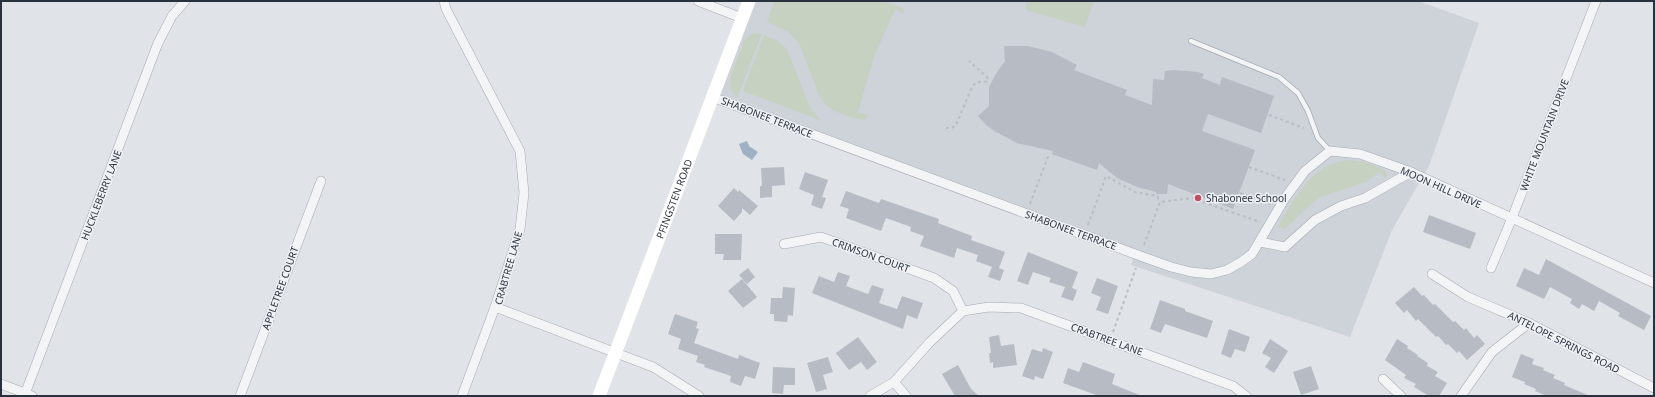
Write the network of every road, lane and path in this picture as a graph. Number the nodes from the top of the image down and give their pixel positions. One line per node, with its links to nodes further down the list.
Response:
1 (185, 1): 42 (street, HUCKLEBERRY LANE)
2 (444, 1): 33 (street, CRABTREE LANE)
3 (698, 1): 6 (street)
4 (749, 1): 6 (main road, PFINGSTEN ROAD)
5 (1596, 1): 23 (street, WHITE MOUNTAIN DRIVE)
6 (742, 18): 9 (main road, PFINGSTEN ROAD)
7 (1191, 41): 13 (lane)
8 (969, 61): 11 (path)
9 (712, 96): 26 (street, SHABONEE TERRACE); 37 (main road, PFINGSTEN ROAD)
10 (1269, 115): 12 (path)
11 (946, 128)
12 (1304, 128)
13 (1330, 151): 16 (street, MOON HILL DRIVE); 26 (street)
14 (1049, 154): 21 (path)
15 (1249, 167): 18 (path)
16 (1410, 172): 23 (street, MOON HILL DRIVE); 26 (street)
17 (321, 181): 43 (street, APPLETREE COURT)
18 (1288, 181)
19 (1240, 193): 22 (path)
20 (1160, 202): 24 (path); 25 (path); 28 (path)
21 (1030, 204)
22 (1273, 205)
23 (1512, 218): 30 (street, WHITE MOUNTAIN DRIVE); 32 (street, MOON HILL DRIVE)
24 (1263, 223)
25 (1088, 225)
26 (1260, 242)
27 (784, 244): 34 (street, CRIMSON COURT)
28 (1144, 246)
29 (1136, 268): 36 (path)
30 (1491, 268)
31 (1432, 274): 35 (street, ANTELOPE SPRINGS ROAD)
32 (1654, 283)
33 (495, 308): 37 (street, CRABTREE LANE); 44 (street)
34 (963, 311): 39 (street); 49 (street, CRABTREE LANE)
35 (1529, 323): 41 (street, ANTELOPE SPRINGS ROAD); 51 (street)
36 (1112, 335)
37 (615, 352): 45 (main road, PFINGSTEN ROAD); 46 (street, CRABTREE LANE)
38 (1383, 379): 50 (street)
39 (894, 382): 47 (street); 48 (street)
40 (1, 384): 42 (street)
41 (1654, 388)
42 (29, 395)
43 (240, 396)
44 (462, 396)
45 (599, 396)
46 (699, 396)
47 (870, 396)
48 (906, 396)
49 (1246, 396)
50 (1401, 396)
51 (1461, 396)

